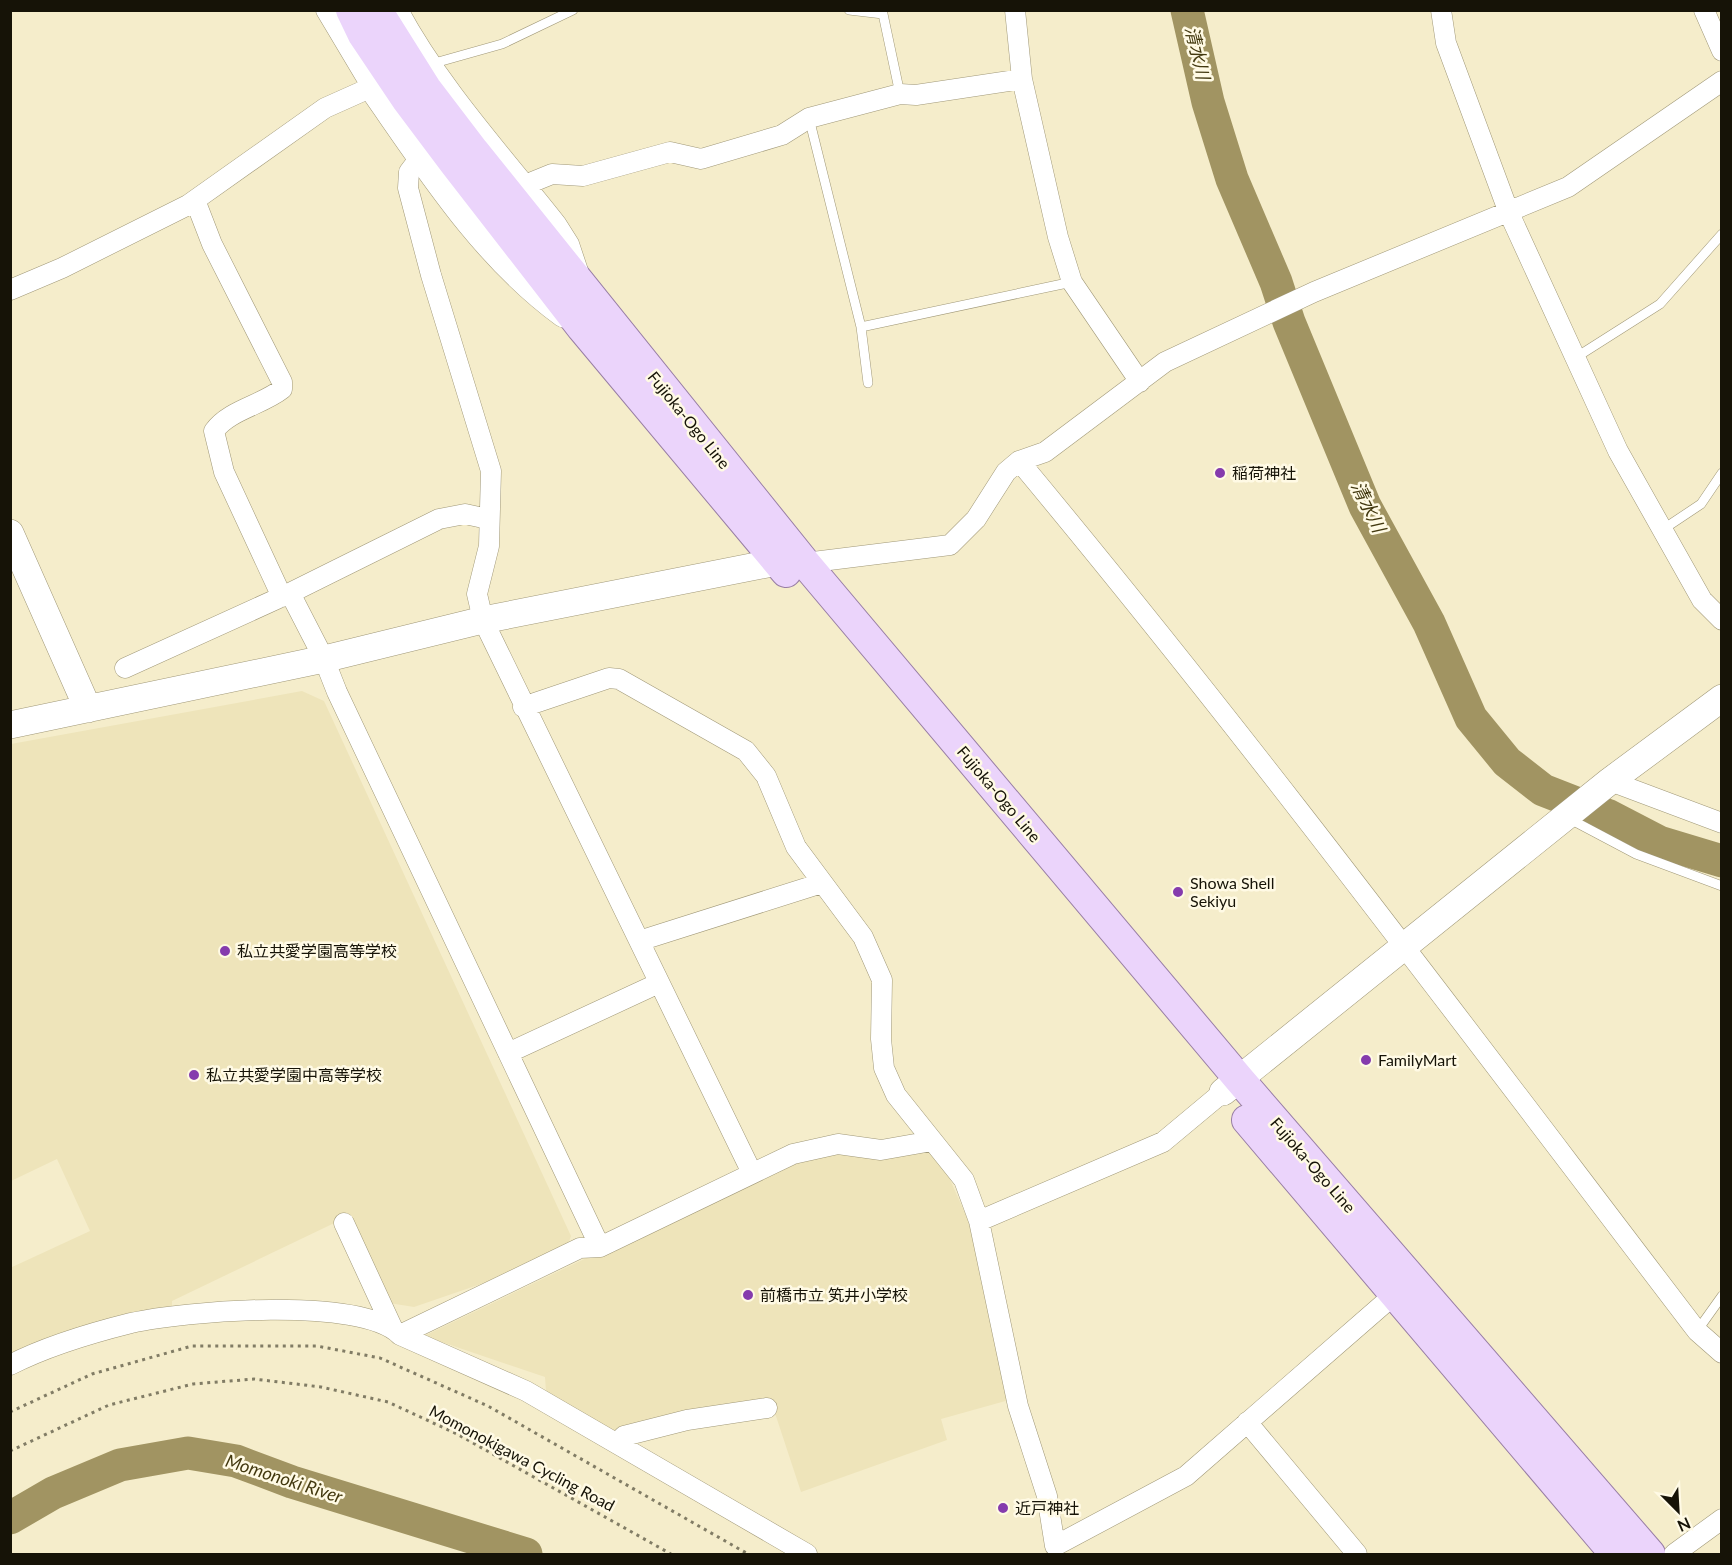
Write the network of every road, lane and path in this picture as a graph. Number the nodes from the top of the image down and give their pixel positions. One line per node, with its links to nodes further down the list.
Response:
1 (326, 10): 14 (street)
2 (351, 10): 26 (main road, Fujioka-Ogo Line)
3 (377, 10): 22 (main road, Fujioka-Ogo Line)
4 (398, 10): 11 (street)
5 (849, 10): 15 (lane)
6 (1015, 10): 12 (street)
7 (1441, 10): 20 (street)
8 (1704, 10): 10 (street)
9 (569, 12): 11 (lane)
10 (1722, 51)
11 (431, 64): 18 (street)
12 (1022, 79): 15 (street); 23 (street)
13 (1722, 81): 20 (street)
14 (372, 87): 17 (street); 19 (street)
15 (900, 94): 16 (street)
16 (809, 118): 18 (street); 25 (lane)
17 (421, 156): 26 (street); 32 (street)
18 (529, 189): 22 (street)
19 (195, 200): 24 (street); 36 (street)
20 (1509, 213): 27 (street); 28 (street)
21 (1722, 234): 27 (lane)
22 (578, 282): 35 (main road, Fujioka-Ogo Line)
23 (1072, 282): 25 (lane); 28 (street)
24 (10, 290)
25 (861, 327): 29 (lane)
26 (582, 328): 35 (main road, Fujioka-Ogo Line)
27 (1575, 358): 33 (street)
28 (1140, 382): 30 (street)
29 (868, 383)
30 (1019, 461): 35 (street); 51 (street)
31 (1722, 473): 33 (lane)
32 (488, 519): 36 (street); 37 (street)
33 (1662, 530): 38 (street)
34 (10, 533): 43 (street)
35 (791, 562): 37 (street); 54 (main road, Fujioka-Ogo Line)
36 (286, 595): 39 (street); 40 (street)
37 (483, 620): 39 (street); 42 (street)
38 (1722, 620)
39 (324, 658): 43 (street); 53 (street)
40 (124, 668)
41 (1722, 698): 45 (street)
42 (523, 707): 48 (street); 50 (street)
43 (88, 709): 44 (street)
44 (10, 724)
45 (1610, 781): 46 (street); 47 (street)
46 (1565, 817): 49 (lane); 51 (street)
47 (1722, 823)
48 (822, 883): 50 (street); 55 (street)
49 (1722, 886)
50 (639, 941): 52 (street)
51 (1403, 946): 54 (street); 63 (street)
52 (659, 982): 53 (street); 56 (street)
53 (508, 1053): 59 (street)
54 (1231, 1085): 57 (street); 60 (main road, Fujioka-Ogo Line); 78 (main road, Fujioka-Ogo Line)
55 (932, 1141): 56 (street); 57 (street)
56 (752, 1173): 59 (street)
57 (979, 1221): 72 (street)
58 (344, 1223): 62 (street)
59 (600, 1247): 62 (street)
60 (1395, 1294): 68 (street); 77 (main road, Fujioka-Ogo Line)
61 (1722, 1296): 63 (lane)
62 (396, 1331): 65 (street); 69 (street)
63 (1697, 1331): 64 (street)
64 (1722, 1353)
65 (10, 1365)
66 (767, 1408): 69 (street)
67 (10, 1412): 74 (path)
68 (1247, 1422): 72 (street); 76 (street)
69 (617, 1443): 75 (street)
70 (10, 1451): 73 (path, Momonokigawa Cycling Road)
71 (1722, 1519): 79 (street)
72 (1054, 1550)
73 (672, 1554)
74 (748, 1554)
75 (807, 1554)
76 (1357, 1554)
77 (1615, 1554)
78 (1650, 1554)
79 (1674, 1554)

